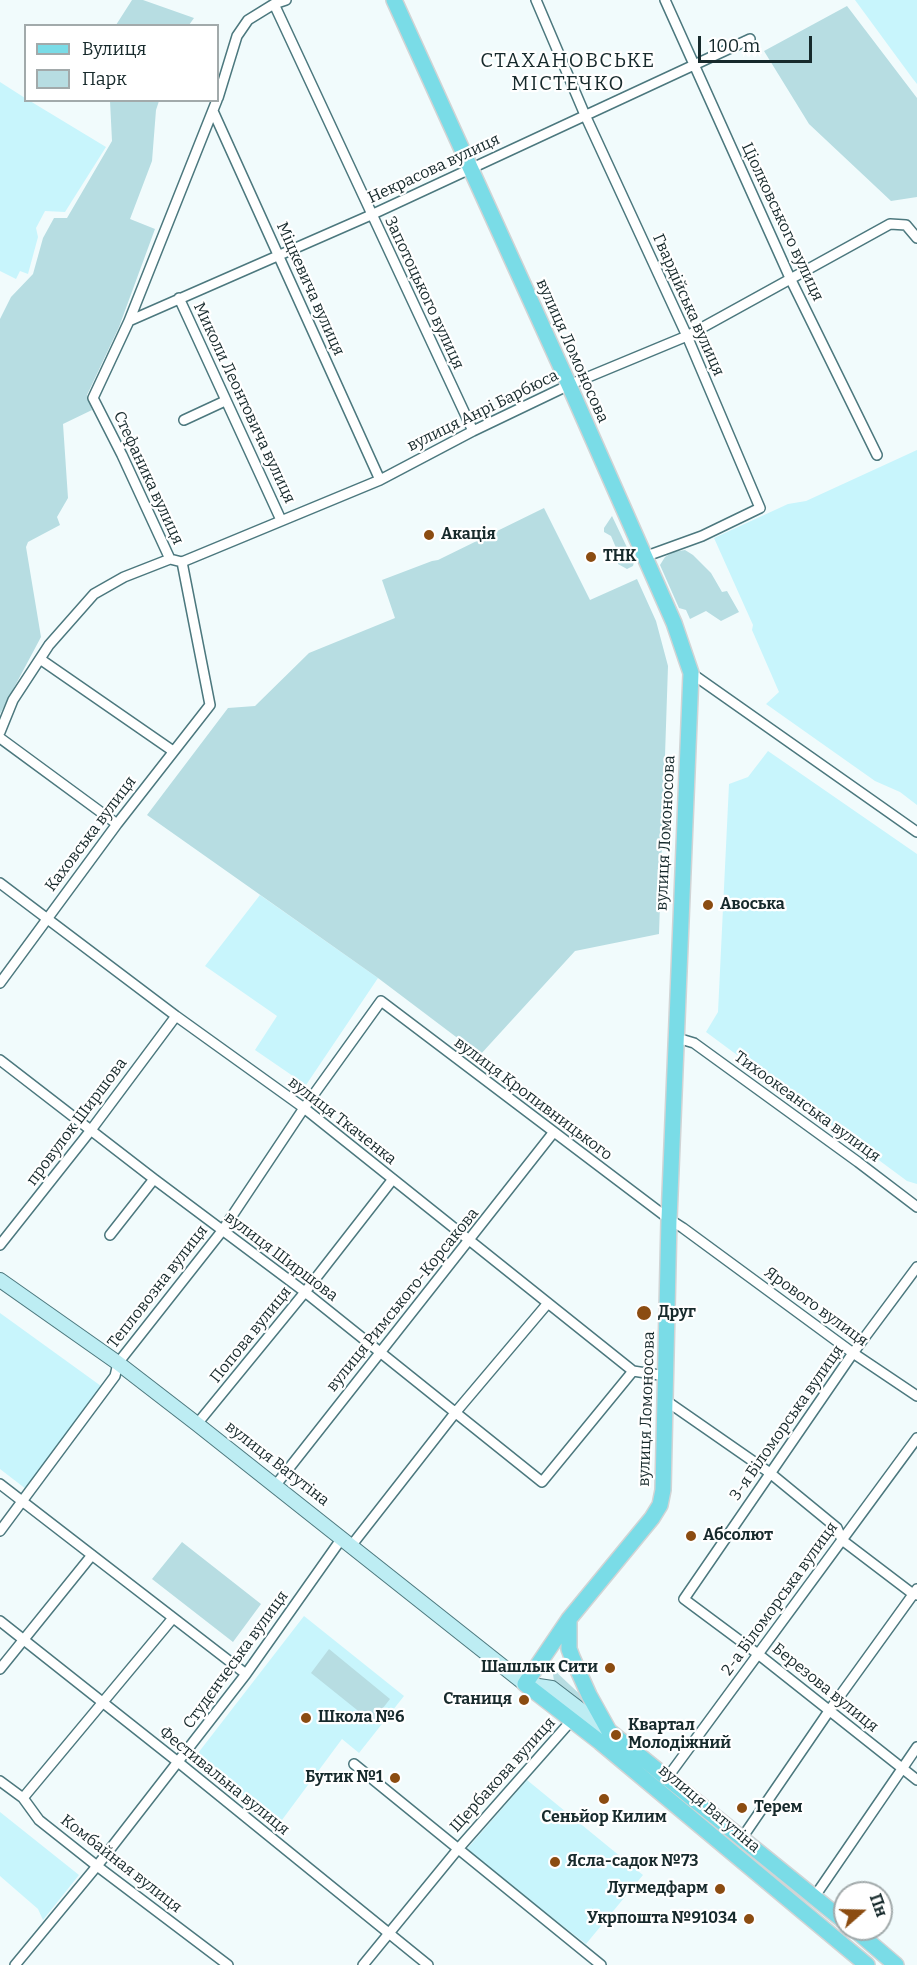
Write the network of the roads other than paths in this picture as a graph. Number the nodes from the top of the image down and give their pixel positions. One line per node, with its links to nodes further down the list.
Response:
1 (286, 0): 5 (street)
2 (394, 0): 12 (main road, вулиця Ломоносова)
3 (536, 0): 11 (street, Гвардійська вулиця)
4 (664, 0): 7 (street, Ціолковського вулиця)
5 (274, 4): 8 (street); 13 (street, Запотоцького вулиця)
6 (750, 39): 7 (street, Некрасова вулиця)
7 (694, 66): 11 (street, Некрасова вулиця); 16 (street, Ціолковського вулиця)
8 (219, 93)
9 (216, 102): 10 (street)
10 (213, 111): 15 (street, Міцкевича вулиця); 18 (street)
11 (585, 115): 12 (street, Некрасова вулиця); 19 (street, Гвардійська вулиця)
12 (470, 169): 13 (street, Некрасова вулиця); 20 (main road, вулиця Ломоносова)
13 (371, 215): 15 (street, Некрасова вулиця); 23 (street, Запотоцького вулиця)
14 (917, 238): 16 (street, вулиця Анрі Барбюса)
15 (278, 255): 17 (street, Некрасова вулиця); 25 (street, Міцкевича вулиця)
16 (790, 278): 19 (street, вулиця Анрі Барбюса); 24 (street, Ціолковського вулиця)
17 (179, 298): 18 (street, Некрасова вулиця); 21 (street, Миколи Леонтовича вулиця)
18 (129, 321): 28 (street, Стефаника вулиця)
19 (687, 336): 20 (street, вулиця Анрі Барбюса); 27 (street, Гвардійська вулиця)
20 (569, 385): 23 (street, вулиця Анрі Барбюса); 27 (main road, вулиця Ломоносова)
21 (225, 400): 22 (street); 26 (street, Миколи Леонтовича вулиця)
22 (184, 420)
23 (473, 431): 25 (street, вулиця Анрі Барбюса)
24 (877, 455)
25 (380, 480): 26 (street, вулиця Анрі Барбюса)
26 (281, 520): 29 (street, вулиця Анрі Барбюса)
27 (644, 557): 31 (main road, вулиця Ломоносова)
28 (170, 559): 29 (street, Стефаника вулиця); 30 (street)
29 (182, 562): 32 (street, Стефаника вулиця)
30 (40, 658): 33 (street); 35 (street)
31 (691, 673): 37 (street); 43 (main road, вулиця Ломоносова)
32 (210, 705): 35 (street, Каховська вулиця)
33 (0, 732)
34 (0, 738): 36 (street)
35 (173, 751): 36 (street, Каховська вулиця)
36 (117, 824): 39 (street, Каховська вулиця)
37 (917, 832)
38 (0, 883): 39 (street, вулиця Ткаченка)
39 (46, 918): 40 (street, Каховська вулиця); 42 (street, вулиця Ткаченка)
40 (0, 983)
41 (381, 1001): 45 (street, Тепловозна вулиця); 47 (street, вулиця Кропивницького)
42 (176, 1016): 45 (street, вулиця Ткаченка); 46 (street, провулок Ширшова)
43 (675, 1041): 50 (street, Тихоокеанська вулиця); 51 (main road, вулиця Ломоносова)
44 (0, 1060): 46 (street, вулиця Ширшова)
45 (304, 1108): 49 (street, вулиця Ткаченка); 52 (street, Тепловозна вулиця)
46 (91, 1130): 48 (street, вулиця Ширшова); 55 (street, провулок Ширшова)
47 (554, 1133): 51 (street, вулиця Кропивницького); 54 (street, вулиця Римського-Корсакова)
48 (154, 1179): 52 (street, вулиця Ширшова); 53 (street)
49 (393, 1179): 54 (street, вулиця Ткаченка); 58 (street, Попова вулиця)
50 (917, 1207)
51 (669, 1219): 61 (street, Ярового вулиця); 64 (main road, вулиця Ломоносова)
52 (222, 1230): 58 (street, вулиця Ширшова); 62 (street, Тепловозна вулиця)
53 (110, 1235)
54 (471, 1240): 59 (street, вулиця Ткаченка); 60 (street, вулиця Римського-Корсакова)
55 (0, 1245)
56 (917, 1267): 61 (street, 3-я Біломорська вулиця)
57 (0, 1280): 62 (street, вулиця Ватутіна)
58 (305, 1292): 60 (street, вулиця Ширшова); 68 (street, Попова вулиця)
59 (548, 1303): 63 (street, вулиця Ткаченка); 67 (street, Студєнчеська вулиця)
60 (380, 1353): 67 (street, вулиця Ширшова); 72 (street, вулиця Римського-Корсакова)
61 (853, 1353): 65 (street, Ярового вулиця); 70 (street, 3-я Біломорська вулиця)
62 (118, 1363): 68 (street, вулиця Ватутіна); 73 (street, Тепловозна вулиця)
63 (633, 1371): 64 (street); 67 (street, вулиця Ширшова)
64 (666, 1376): 66 (main road, вулиця Ломоносова)
65 (917, 1396)
66 (666, 1400): 70 (street); 81 (main road, вулиця Ломоносова)
67 (454, 1413): 76 (street, Студєнчеська вулиця)
68 (197, 1424): 72 (street, вулиця Ватутіна)
69 (917, 1438): 75 (street, 2-а Біломорська вулиця)
70 (770, 1473): 75 (street); 79 (street, 3-я Біломорська вулиця)
71 (0, 1484): 73 (street)
72 (275, 1486): 76 (street, вулиця Ватутіна)
73 (22, 1502): 74 (street, Тепловозна вулиця); 77 (street)
74 (0, 1531)
75 (842, 1540): 78 (street); 84 (street, 2-а Біломорська вулиця)
76 (347, 1542): 86 (street, Студєнчеська вулиця); 87 (street, вулиця Ватутіна)
77 (92, 1555): 80 (street); 83 (street)
78 (916, 1593): 89 (street)
79 (684, 1599): 84 (street, Березова вулиця)
80 (173, 1618): 86 (street); 88 (street)
81 (569, 1619): 87 (main road, вулиця Ломоносова); 91 (main road)
82 (0, 1622): 83 (street, Фестивальна вулиця)
83 (24, 1639): 85 (street); 88 (street, Фестивальна вулиця)
84 (758, 1654): 89 (street, Березова вулиця); 96 (street, 2-а Біломорська вулиця)
85 (0, 1669)
86 (246, 1674): 93 (street, Студєнчеська вулиця)
87 (525, 1684): 90 (main road, вулиця Ватутіна); 91 (street, вулиця Ватутіна)
88 (101, 1702): 93 (street, Фестивальна вулиця); 99 (street)
89 (829, 1711): 95 (street, Березова вулиця); 100 (street)
90 (571, 1720): 101 (street, Щербакова вулиця); 112 (main road, вулиця Ватутіна)
91 (609, 1731): 96 (main road, вулиця Ватутіна)
92 (917, 1747): 95 (street)
93 (178, 1762): 102 (street, Студєнчеська вулиця); 105 (street, Фестивальна вулиця)
94 (354, 1764): 101 (street)
95 (902, 1768): 97 (street, Березова вулиця); 103 (street)
96 (667, 1778): 100 (main road, вулиця Ватутіна)
97 (917, 1780)
98 (0, 1781): 99 (street, Комбайная вулиця)
99 (23, 1798): 102 (street, Комбайная вулиця)
100 (742, 1838): 103 (main road, вулиця Ватутіна)
101 (458, 1849): 105 (street, Щербакова вулиця); 111 (street)
102 (97, 1866): 107 (street, Студєнчеська вулиця); 108 (street, Комбайная вулиця)
103 (815, 1896): 104 (main road, вулиця Ватутіна)
104 (833, 1912)
105 (389, 1934): 109 (street, Щербакова вулиця); 110 (street, Фестивальна вулиця)
106 (868, 1941): 113 (main road)
107 (17, 1964)
108 (228, 1965)
109 (363, 1965)
110 (428, 1965)
111 (601, 1965)
112 (867, 1965)
113 (896, 1965)

